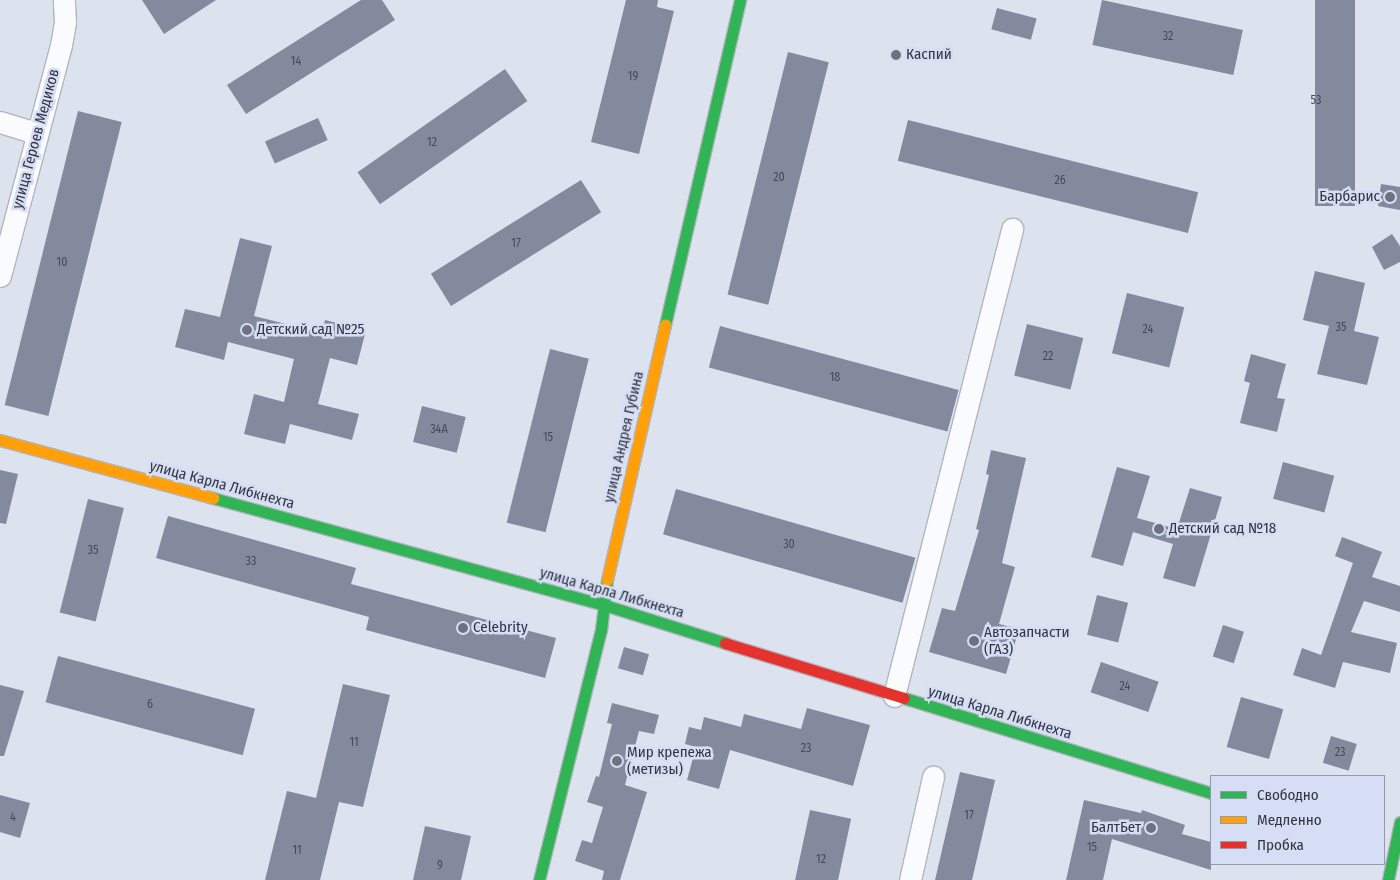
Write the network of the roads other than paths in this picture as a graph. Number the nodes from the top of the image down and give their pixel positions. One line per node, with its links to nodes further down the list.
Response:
1 (64, 0): 4 (street, улица Героев Медиков)
2 (740, 0): 8 (street, улица Андрея Губина)
3 (0, 122): 4 (street)
4 (36, 133): 6 (street, улица Героев Медиков)
5 (1012, 229): 9 (street)
6 (0, 276)
7 (0, 440): 8 (street, улица Карла Либкнехта)
8 (604, 605): 9 (street, улица Карла Либкнехта); 14 (street, улица Андрея Губина)
9 (894, 696): 11 (street, улица Карла Либкнехта)
10 (933, 777): 15 (street)
11 (1210, 794)
12 (1400, 822): 13 (street)
13 (1393, 847): 16 (street)
14 (539, 880)
15 (910, 880)
16 (1388, 880)

